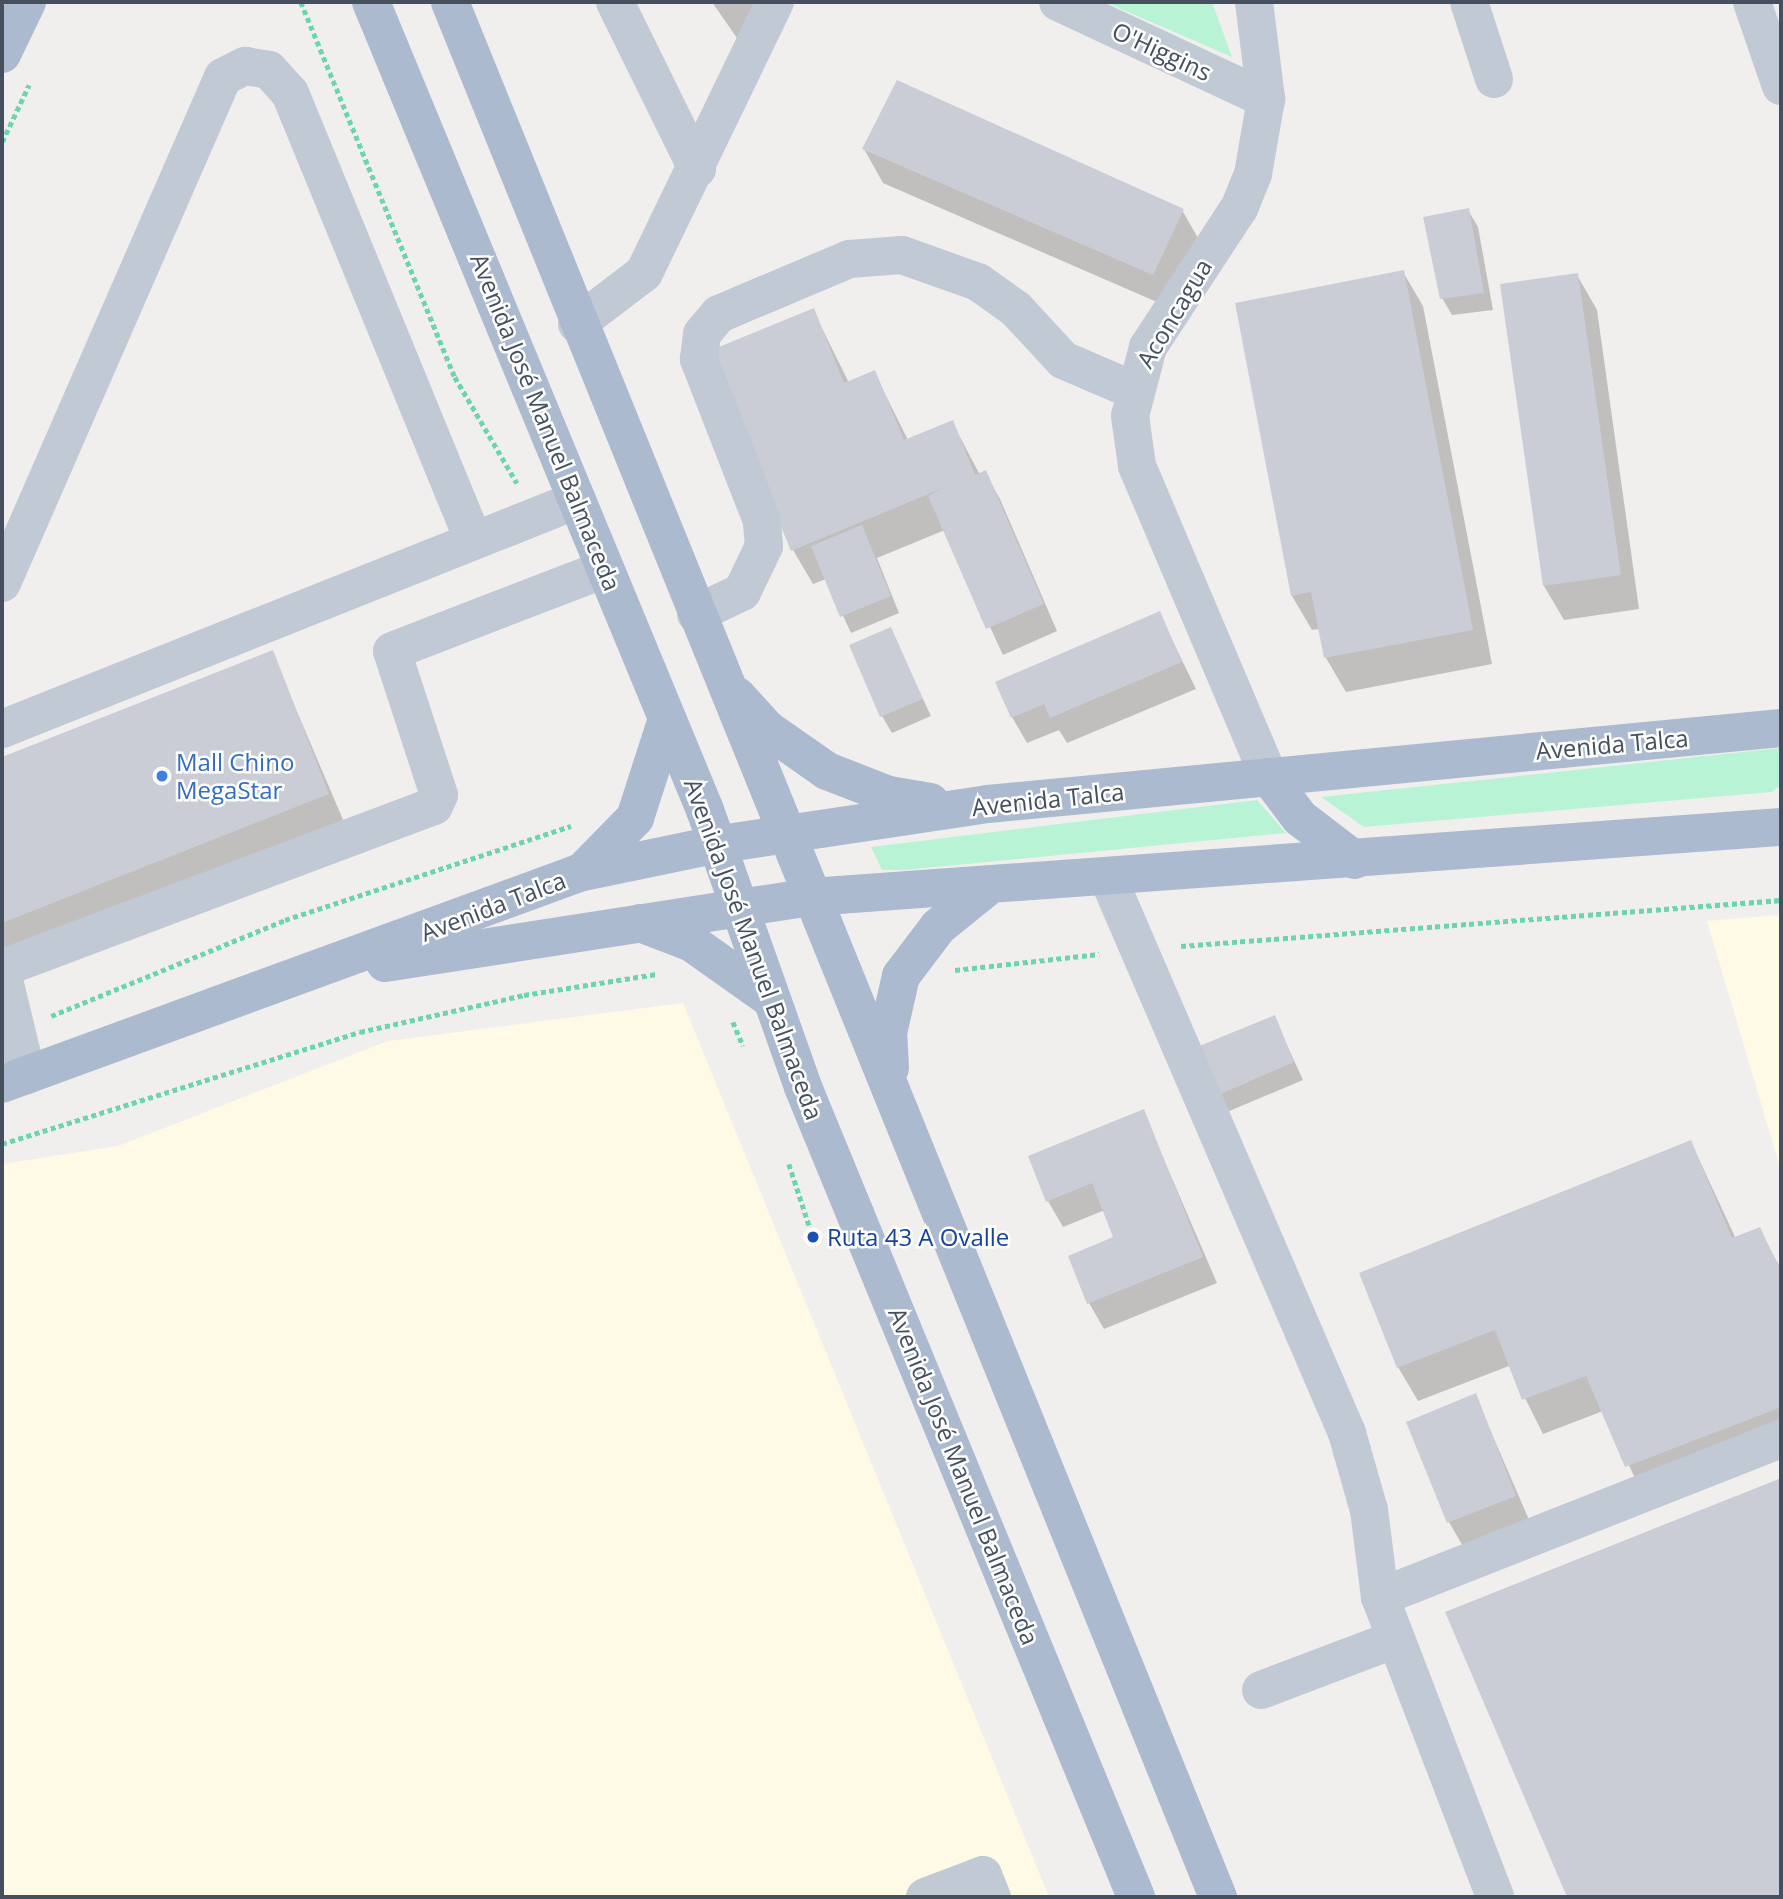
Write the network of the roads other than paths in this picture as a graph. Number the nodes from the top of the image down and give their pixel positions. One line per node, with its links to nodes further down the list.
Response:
1 (27, 2): 10 (main road)
2 (370, 2): 17 (main road, Avenida José Manuel Balmaceda)
3 (450, 2): 15 (main road)
4 (615, 2): 14 (street)
5 (775, 2): 14 (street)
6 (1058, 2): 13 (street, O'Higgins)
7 (1254, 2): 13 (street, Aconcagua)
8 (1469, 2): 12 (street)
9 (1752, 2): 11 (street)
10 (2, 54)
11 (1778, 66)
12 (1494, 79)
13 (1266, 99): 16 (street, Aconcagua)
14 (697, 169): 15 (street)
15 (577, 324): 21 (main road)
16 (1133, 390): 21 (street); 26 (street, Aconcagua)
17 (577, 500): 18 (street); 19 (main road, Avenida José Manuel Balmaceda)
18 (473, 538): 20 (street); 25 (street)
19 (605, 569): 23 (main road, Avenida José Manuel Balmaceda); 40 (street)
20 (2, 583)
21 (696, 614): 22 (main road)
22 (721, 674): 27 (main road); 29 (main road)
23 (667, 719): 30 (main road, Avenida José Manuel Balmaceda); 32 (main road)
24 (1781, 728): 26 (main road, Avenida Talca)
25 (2, 729)
26 (1269, 777): 27 (main road, Avenida Talca); 31 (main road)
27 (988, 804): 29 (main road, Avenida Talca)
28 (1781, 827): 31 (main road, Avenida Talca)
29 (783, 833): 30 (main road, Avenida Talca); 35 (main road)
30 (713, 845): 32 (main road, Avenida Talca); 36 (main road, Avenida José Manuel Balmaceda)
31 (1355, 860): 33 (main road, Avenida Talca)
32 (579, 873): 38 (main road, Avenida Talca)
33 (1109, 880): 34 (main road, Avenida Talca); 43 (street)
34 (985, 889): 35 (main road, Avenida Talca); 41 (main road)
35 (811, 897): 36 (main road, Avenida Talca); 41 (main road)
36 (736, 905): 37 (main road, Avenida Talca); 39 (main road, Avenida José Manuel Balmaceda)
37 (635, 922): 38 (main road, Avenida Talca); 39 (main road)
38 (334, 967): 40 (main road, Avenida Talca)
39 (768, 997): 48 (main road, Avenida José Manuel Balmaceda)
40 (15, 1080)
41 (895, 1101): 49 (main road)
42 (1781, 1439): 43 (street)
43 (1380, 1597): 44 (street)
44 (1396, 1639): 45 (street); 50 (street)
45 (1261, 1690)
46 (925, 1897): 47 (street)
47 (992, 1897)
48 (1136, 1897)
49 (1218, 1897)
50 (1495, 1897)

